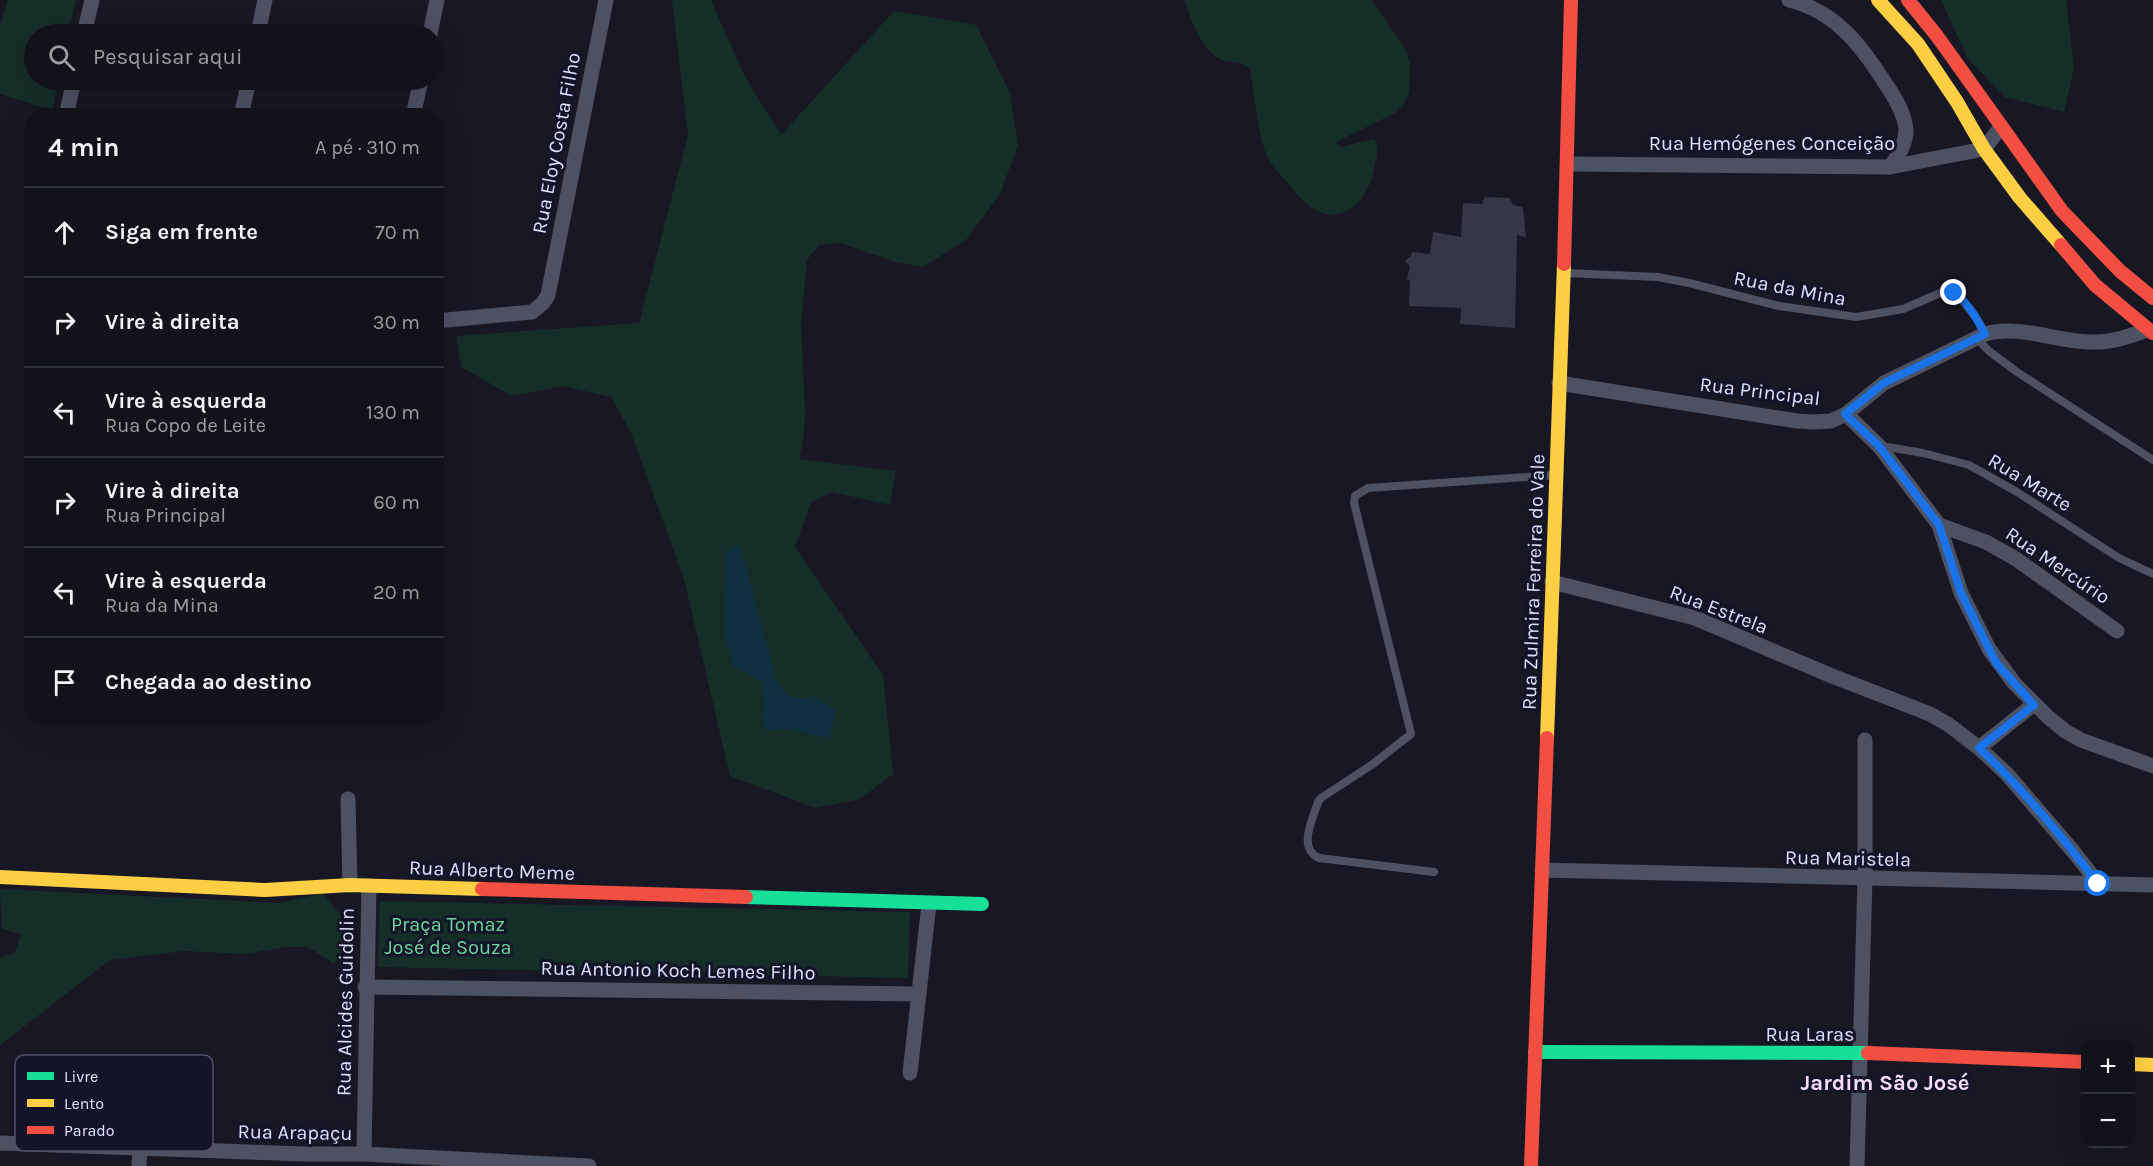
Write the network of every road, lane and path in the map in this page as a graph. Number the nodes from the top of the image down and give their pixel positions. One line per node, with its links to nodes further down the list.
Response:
1 (92, 0): 9 (street)
2 (265, 0): 10 (street)
3 (437, 0): 11 (street)
4 (606, 0): 24 (street, Rua Eloy Costa Filho)
5 (1570, 0): 20 (street, Rua Zulmira Ferreira do Vale)
6 (1789, 0): 21 (street)
7 (1878, 0): 19 (street)
8 (1908, 0): 18 (street)
9 (86, 24)
10 (260, 24)
11 (432, 24)
12 (72, 90): 15 (street)
13 (247, 90): 16 (street)
14 (419, 90): 17 (street)
15 (68, 108)
16 (244, 108)
17 (415, 108)
18 (2001, 128): 19 (street); 23 (street)
19 (1984, 149): 21 (street, Rua Hemógenes Conceição); 25 (street)
20 (1568, 164): 21 (street, Rua Hemógenes Conceição); 22 (street, Rua Zulmira Ferreira do Vale)
21 (1890, 167)
22 (1564, 273): 26 (lane, Rua da Mina); 27 (street, Rua Zulmira Ferreira do Vale)
23 (2153, 298)
24 (444, 320)
25 (2150, 331): 26 (street, Rua Principal)
26 (1981, 336): 28 (street, Rua Principal); 30 (lane, Rua da Mina)
27 (1559, 383): 28 (street, Rua Principal); 31 (street, Rua Zulmira Ferreira do Vale)
28 (1845, 414): 29 (street)
29 (1879, 446): 32 (street); 33 (lane, Rua Marte)
30 (2153, 460)
31 (1556, 475): 34 (street, Rua Zulmira Ferreira do Vale); 42 (lane)
32 (1939, 525): 35 (street, Rua Mercúrio); 36 (street)
33 (2153, 574)
34 (1552, 582): 38 (street, Rua Estrela); 41 (street, Rua Zulmira Ferreira do Vale)
35 (2117, 631)
36 (2034, 705): 38 (street); 39 (street)
37 (1865, 740): 44 (street)
38 (1979, 748): 45 (street, Rua Estrela)
39 (2153, 766)
40 (348, 799): 46 (street)
41 (1542, 870): 44 (street, Rua Maristela); 53 (street, Rua Zulmira Ferreira do Vale)
42 (1434, 872)
43 (0, 877): 46 (street, Rua Alberto Meme)
44 (1865, 879): 45 (street, Rua Maristela); 54 (street)
45 (2098, 884): 47 (street, Rua Maristela)
46 (350, 885): 48 (street, Rua Alberto Meme)
47 (2153, 885)
48 (369, 886): 49 (street, Rua Alberto Meme); 51 (street, Rua Alcides Guidolin)
49 (929, 904): 50 (street, Rua Alberto Meme); 52 (street)
50 (982, 904)
51 (365, 987): 52 (street, Rua Antonio Koch Lemes Filho); 63 (street, Rua Alcides Guidolin)
52 (919, 994): 58 (street)
53 (1535, 1052): 54 (street, Rua Laras); 67 (street, Rua Zulmira Ferreira do Vale)
54 (1860, 1053): 55 (street, Rua Laras); 68 (street)
55 (2081, 1062)
56 (2135, 1064): 57 (street)
57 (2153, 1065)
58 (910, 1073)
59 (0, 1143): 60 (street, Rua Arapaçu)
60 (15, 1144)
61 (140, 1151): 65 (street)
62 (181, 1151): 64 (street, Rua Arapaçu)
63 (364, 1154): 64 (street, Rua Arapaçu); 66 (street, Rua Arapaçu)
64 (304, 1160)
65 (139, 1166)
66 (589, 1166)
67 (1531, 1166)
68 (1857, 1166)

